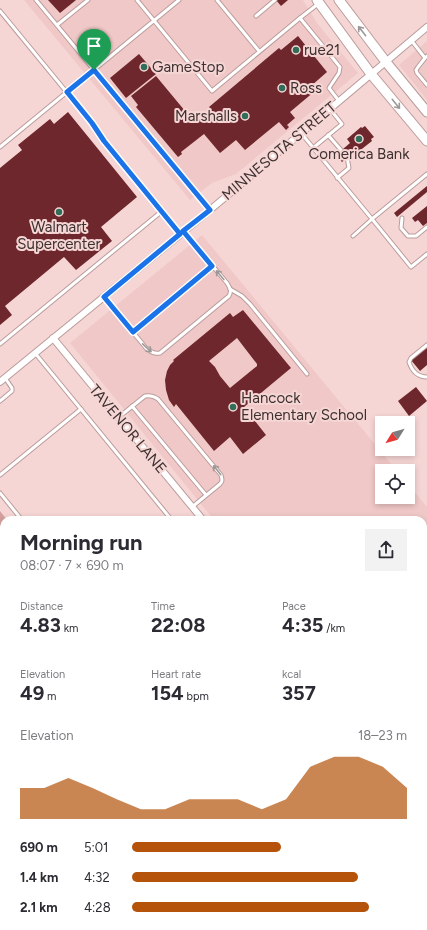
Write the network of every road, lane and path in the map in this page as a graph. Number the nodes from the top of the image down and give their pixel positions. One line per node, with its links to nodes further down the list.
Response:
1 (36, 0): 13 (lane)
2 (88, 0): 13 (lane)
3 (137, 0): 12 (lane)
4 (179, 0): 12 (lane)
5 (217, 0): 16 (lane)
6 (275, 0): 10 (lane)
7 (339, 0): 18 (main road, one-way to 7)
8 (318, 1): 11 (lane); 20 (main road)
9 (0, 11): 22 (lane)
10 (256, 16)
11 (300, 18): 16 (lane); 23 (lane)
12 (154, 21): 16 (lane); 19 (lane)
13 (57, 26): 19 (lane)
14 (427, 27): 15 (street, MINNESOTA STREET)
15 (411, 40): 17 (lane); 18 (street, MINNESOTA STREET)
16 (259, 52)
17 (426, 57): 21 (lane)
18 (386, 62): 20 (street, MINNESOTA STREET); 25 (main road)
19 (94, 70): 22 (lane); 35 (lane)
20 (371, 74): 23 (street, MINNESOTA STREET); 28 (main road, one-way to 28)
21 (427, 85)
22 (67, 92): 29 (lane); 36 (lane)
23 (339, 100): 24 (street, MINNESOTA STREET)
24 (330, 109): 26 (street, MINNESOTA STREET); 27 (lane)
25 (427, 112)
26 (301, 133): 30 (lane); 35 (street, MINNESOTA STREET)
27 (328, 135): 30 (lane); 31 (lane)
28 (427, 142)
29 (0, 147)
30 (313, 148): 34 (lane)
31 (341, 150)
32 (347, 158): 34 (lane)
33 (427, 174): 38 (lane)
34 (337, 178): 38 (lane)
35 (210, 210): 40 (street, MINNESOTA STREET)
36 (161, 212): 40 (lane); 48 (lane)
37 (402, 218): 39 (lane)
38 (372, 219): 41 (lane); 42 (lane)
39 (427, 227)
40 (181, 233): 43 (lane); 45 (street, MINNESOTA STREET)
41 (353, 236)
42 (427, 254)
43 (212, 266): 44 (lane, one-way to 43); 46 (lane)
44 (230, 289): 46 (lane, one-way to 44); 51 (lane)
45 (104, 297): 46 (lane); 47 (street, MINNESOTA STREET)
46 (133, 332)
47 (53, 338): 50 (street, MINNESOTA STREET); 57 (street, TAVENOR LANE)
48 (0, 344)
49 (427, 345): 52 (lane)
50 (35, 353): 53 (street, MINNESOTA STREET); 56 (lane)
51 (307, 374)
52 (427, 377)
53 (2, 380): 54 (lane)
54 (0, 401)
55 (132, 406): 57 (lane); 60 (lane); 60 (lane, one-way to 55)
56 (81, 409): 58 (lane); 63 (lane)
57 (118, 418): 61 (street, TAVENOR LANE)
58 (0, 474)
59 (0, 493): 62 (lane)
60 (206, 496): 61 (lane)
61 (192, 507): 64 (street, TAVENOR LANE)
62 (19, 516)
63 (168, 516)
64 (199, 516)

